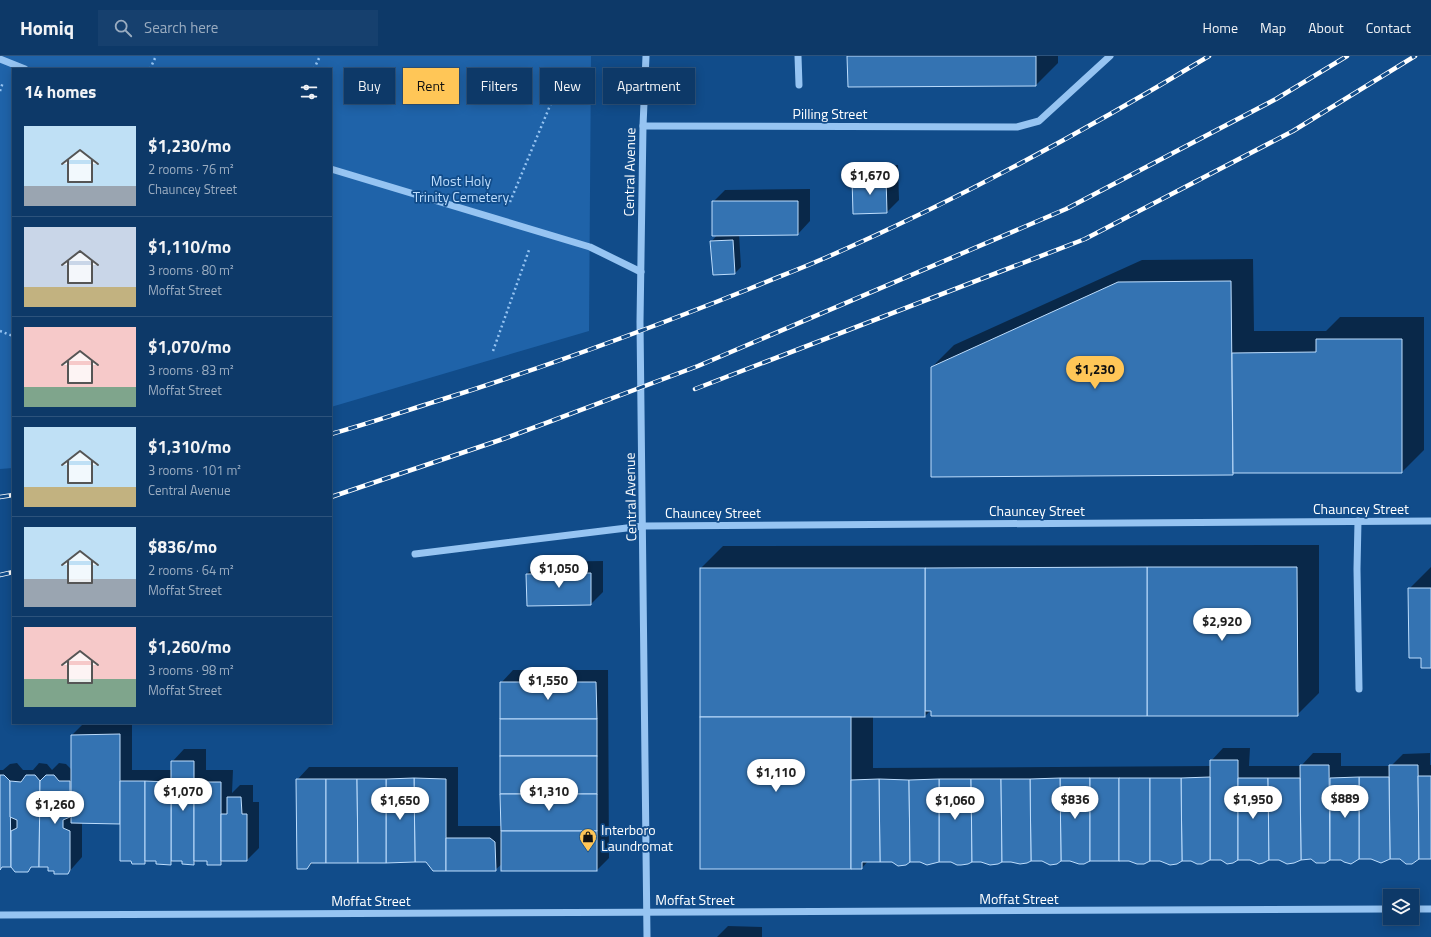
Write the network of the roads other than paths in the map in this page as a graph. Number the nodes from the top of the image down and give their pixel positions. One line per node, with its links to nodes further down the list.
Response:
1 (646, 56): 7 (street, Central Avenue)
2 (798, 56): 6 (street)
3 (1110, 56): 7 (street, Pilling Street)
4 (0, 59): 5 (street)
5 (22, 68)
6 (799, 85)
7 (643, 126): 9 (street, Central Avenue)
8 (332, 169): 9 (street)
9 (641, 272): 12 (street, Central Avenue)
10 (1358, 521): 11 (street, Chauncey Street); 12 (street, Chauncey Street); 14 (street)
11 (1431, 521)
12 (643, 526): 13 (street, Chauncey Street); 18 (street, Central Avenue)
13 (415, 554)
14 (1359, 689)
15 (1383, 909): 18 (street, Moffat Street)
16 (1419, 909): 17 (street)
17 (1431, 909)
18 (647, 912): 19 (street, Moffat Street); 20 (street, Central Avenue)
19 (0, 915)
20 (647, 937)

